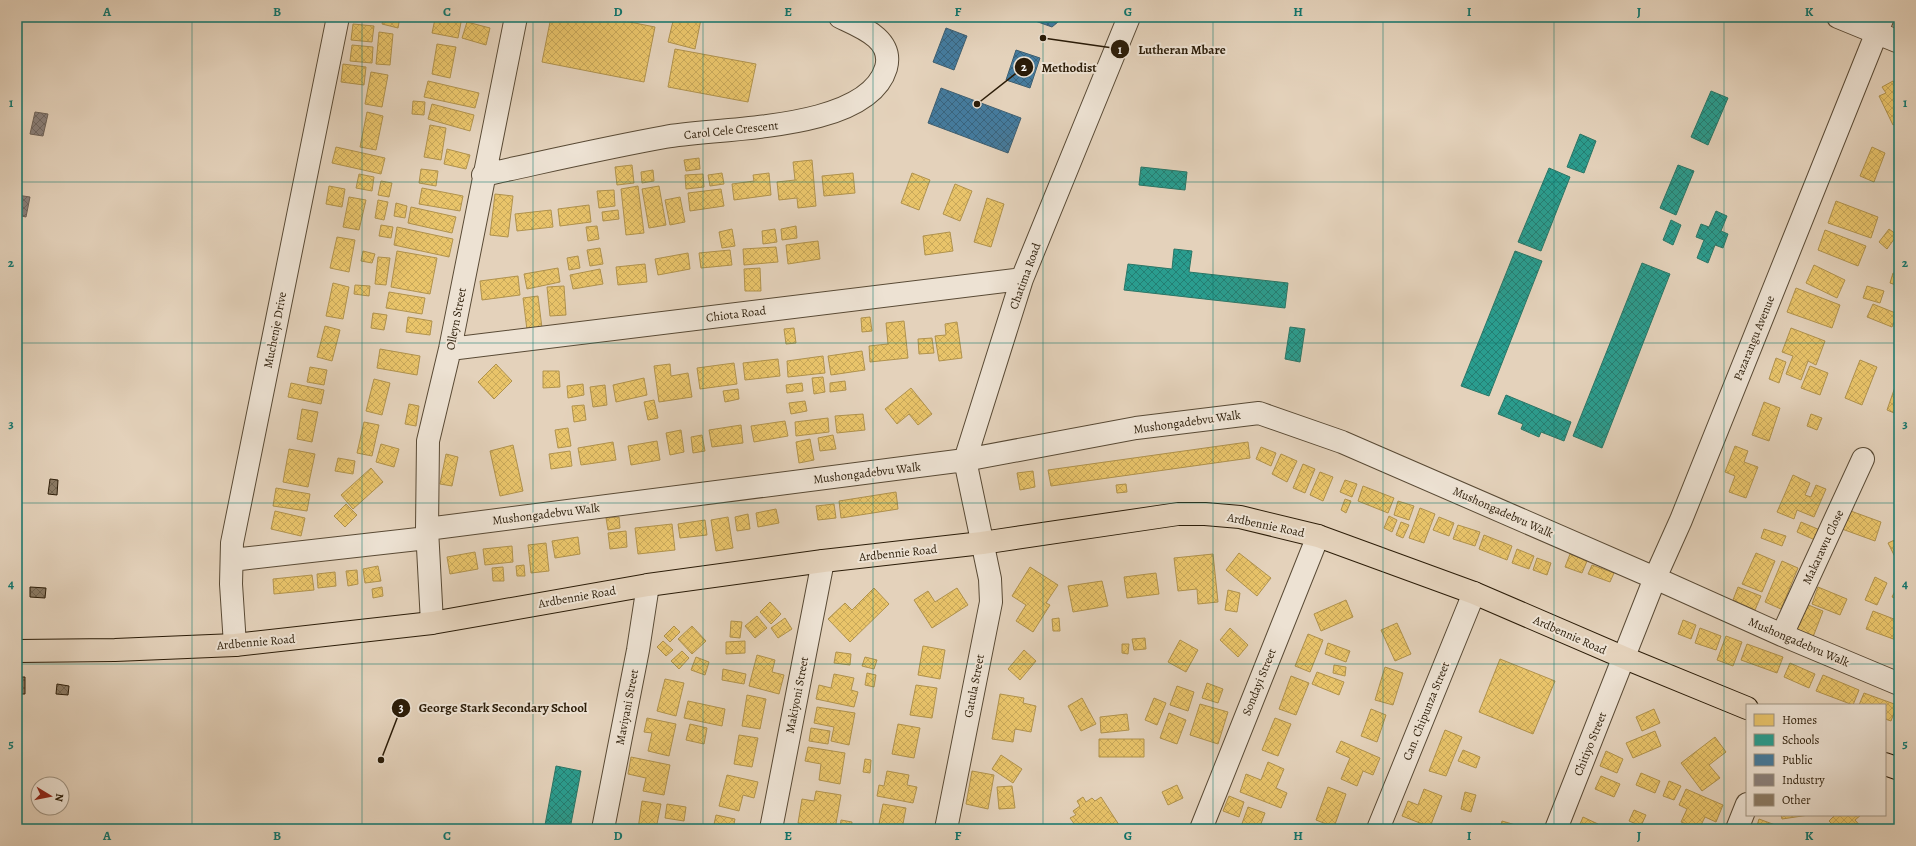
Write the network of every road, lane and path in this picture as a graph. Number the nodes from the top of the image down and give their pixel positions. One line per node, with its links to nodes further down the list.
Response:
1 (338, 17): 16 (street, Muchenje Drive)
2 (516, 17): 8 (street, Olleyn Street)
3 (840, 17): 8 (street, Carol Cele Crescent)
4 (1129, 17): 9 (street, Chatima Road)
5 (1838, 17): 6 (street)
6 (1880, 25): 7 (street); 18 (street, Pazarangu Avenue)
7 (1899, 42)
8 (483, 175): 10 (street, Olleyn Street)
9 (1022, 279): 10 (street, Chiota Road); 12 (street, Chatima Road)
10 (450, 349): 13 (street, Olleyn Street)
11 (1863, 459): 22 (street, Makarawu Close)
12 (965, 460): 13 (street, Mushongadebvu Walk); 15 (street, Chatima Road); 18 (street, Mushongadebvu Walk)
13 (427, 533): 16 (street, Mushongadebvu Walk); 21 (street, Olleyn Street)
14 (1318, 536): 15 (main road, Ardbennie Road); 20 (main road, Ardbennie Road); 34 (street, Sondayi Street)
15 (982, 543): 17 (main road, Ardbennie Road); 33 (street, Gatula Street)
16 (232, 560): 23 (street, Muchenje Drive)
17 (823, 561): 19 (main road, Ardbennie Road); 32 (street, Makiyoni Street)
18 (1655, 578): 22 (street, Mushongadebvu Walk); 25 (street, Pazarangu Avenue)
19 (648, 585): 21 (main road, Ardbennie Road); 31 (street, Maviyani Street)
20 (1474, 593): 25 (main road, Ardbennie Road); 35 (street, Can. Chipunza Street)
21 (432, 623): 23 (main road, Ardbennie Road)
22 (1782, 635): 26 (street, Mushongadebvu Walk)
23 (235, 645): 24 (main road, Ardbennie Road)
24 (20, 649)
25 (1624, 658): 27 (main road, Ardbennie Road); 36 (street, Chitiyo Street)
26 (1899, 684)
27 (1746, 708)
28 (1886, 764): 29 (main road)
29 (1899, 769)
30 (1746, 806): 37 (street)
31 (602, 829)
32 (771, 829)
33 (946, 829)
34 (1201, 829)
35 (1378, 829)
36 (1556, 829)
37 (1737, 829)

